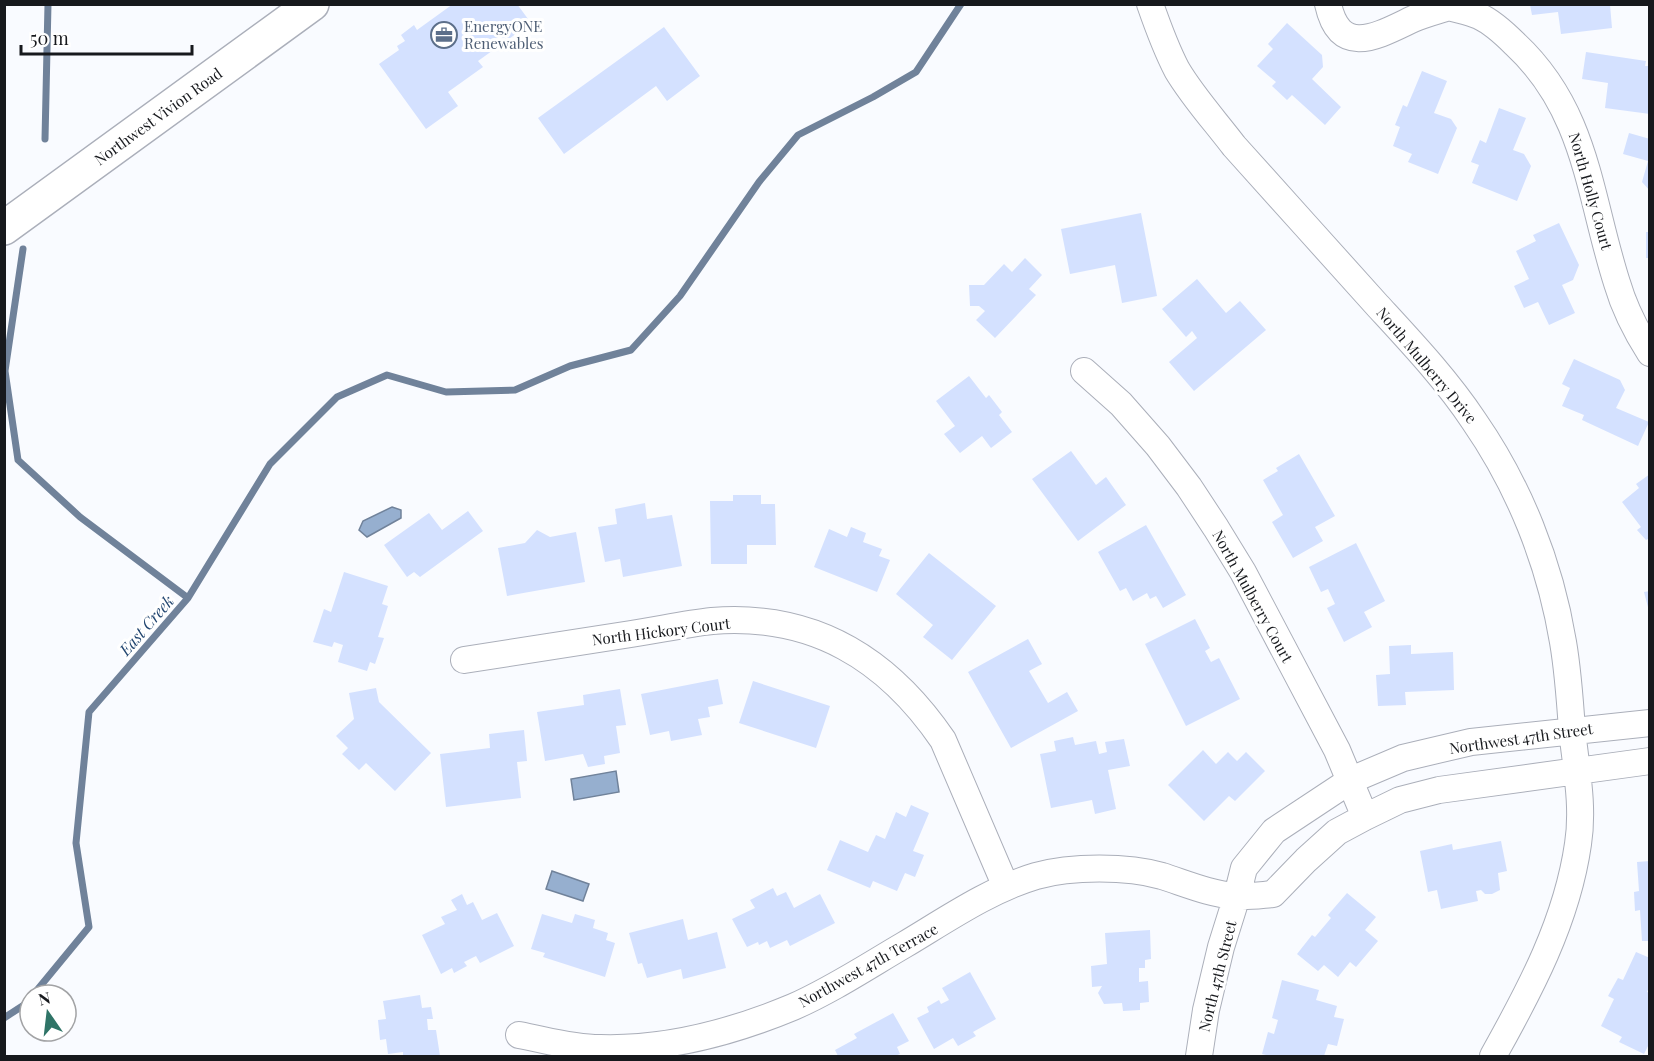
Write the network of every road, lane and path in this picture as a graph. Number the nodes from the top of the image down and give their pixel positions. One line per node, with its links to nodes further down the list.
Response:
1 (312, 4): 5 (main road, Northwest Vivion Road)
2 (1150, 4): 10 (street, North Mulberry Drive)
3 (1328, 4): 4 (street, North Holly Court)
4 (1448, 6): 6 (street, North Holly Court)
5 (4, 228)
6 (1650, 353)
7 (1084, 371): 13 (street, North Mulberry Court)
8 (464, 660): 15 (street, North Hickory Court)
9 (1650, 723): 10 (street, Northwest 47th Street)
10 (1572, 730): 12 (street, North Mulberry Drive); 13 (street, Northwest 47th Street)
11 (1650, 761): 12 (street)
12 (1577, 772): 14 (street); 19 (street, North Mulberry Drive)
13 (1351, 780): 14 (street, North Mulberry Court); 16 (street, Northwest 47th Street)
14 (1365, 817): 16 (street)
15 (1006, 887): 16 (street, Northwest 47th Terrace); 17 (street, Northwest 47th Terrace)
16 (1238, 896): 18 (street, North 47th Street)
17 (519, 1035)
18 (1199, 1056)
19 (1493, 1056)

